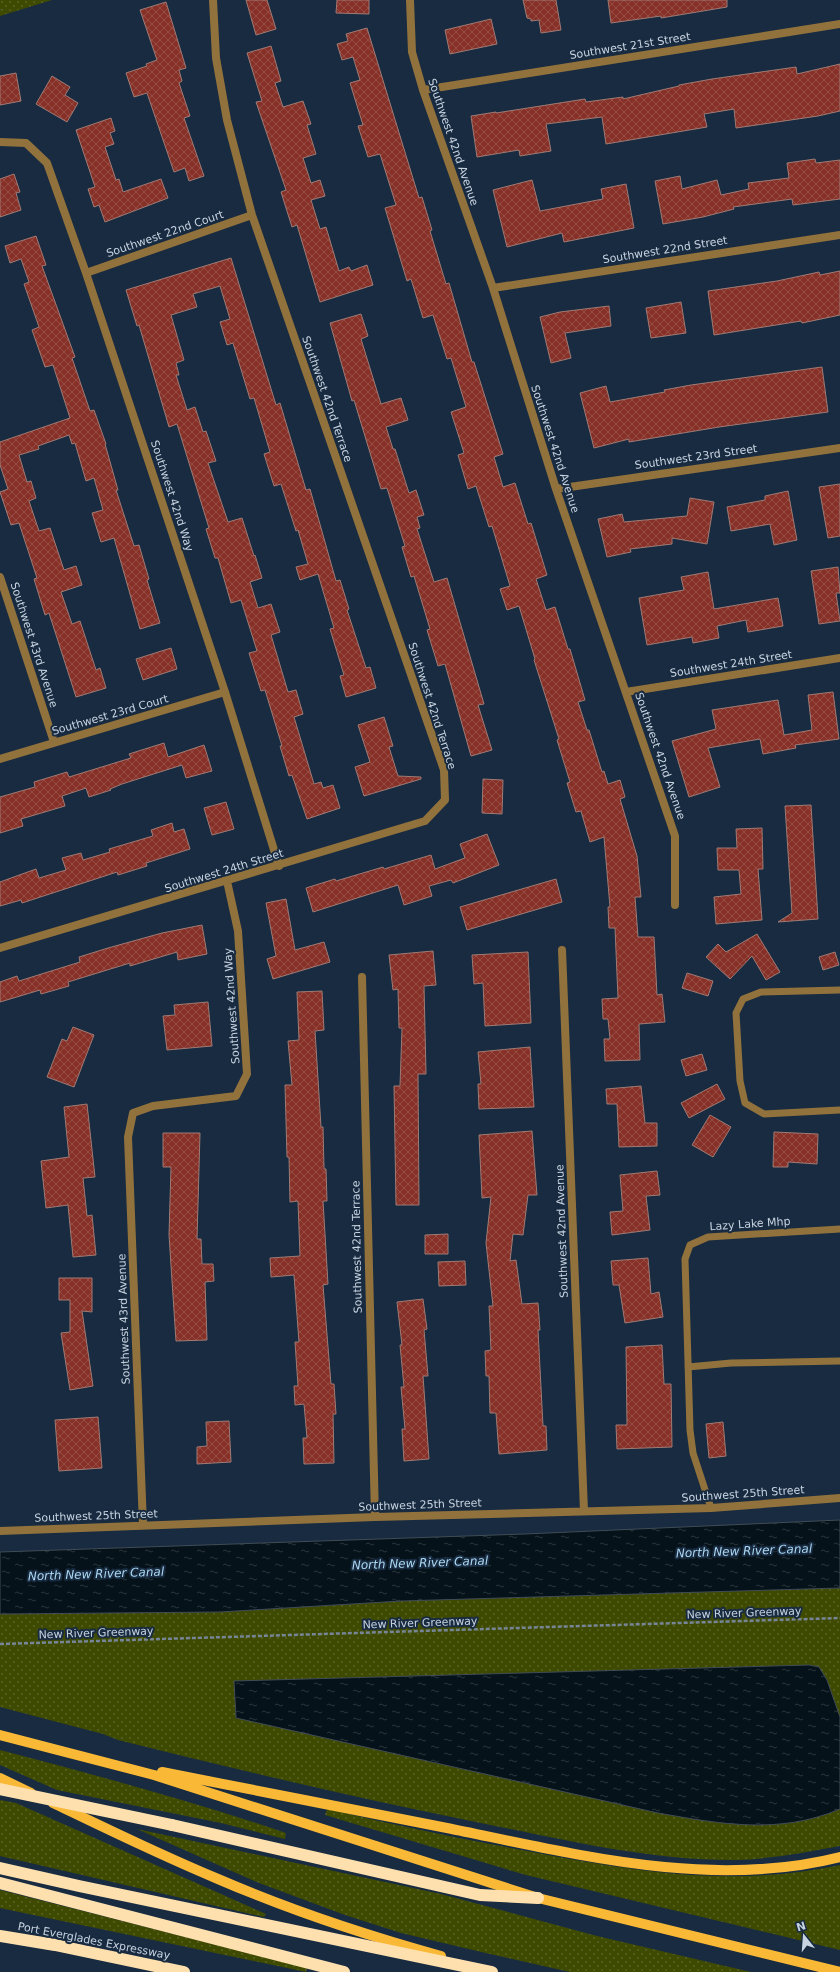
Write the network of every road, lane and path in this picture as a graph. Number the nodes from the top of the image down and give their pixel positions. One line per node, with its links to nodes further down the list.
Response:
1 (213, 0): 6 (street, Southwest 42nd Terrace)
2 (410, 0): 4 (street, Southwest 42nd Avenue)
3 (840, 24): 4 (street, Southwest 21st Street)
4 (423, 90): 9 (street, Southwest 42nd Avenue)
5 (0, 142): 8 (street, Southwest 42nd Way)
6 (252, 215): 8 (street, Southwest 22nd Court); 18 (street, Southwest 42nd Terrace)
7 (840, 235): 9 (street, Southwest 22nd Street)
8 (86, 273): 14 (street, Southwest 42nd Way)
9 (493, 288): 11 (street, Southwest 42nd Avenue)
10 (840, 448): 11 (street, Southwest 23rd Street)
11 (556, 488): 15 (street, Southwest 42nd Avenue)
12 (0, 577): 16 (street, Southwest 43rd Avenue)
13 (840, 658): 15 (street, Southwest 24th Street)
14 (225, 692): 16 (street, Southwest 23rd Court); 19 (street, Southwest 42nd Way)
15 (626, 692): 21 (street, Southwest 42nd Avenue)
16 (54, 742): 17 (street, Southwest 23rd Court)
17 (0, 759)
18 (445, 800): 19 (street, Southwest 24th Street)
19 (279, 866): 20 (street, Southwest 24th Street)
20 (228, 881): 22 (street, Southwest 24th Street); 27 (street, Southwest 42nd Way)
21 (675, 905)
22 (0, 948)
23 (562, 950): 33 (street, Southwest 42nd Avenue)
24 (362, 977): 34 (street, Southwest 42nd Terrace)
25 (840, 990): 26 (lane)
26 (840, 1110)
27 (133, 1113): 35 (street, Southwest 43rd Avenue)
28 (840, 1229): 30 (lane, Lazy Lake Mhp)
29 (840, 1361): 30 (lane)
30 (688, 1368): 32 (lane, Lazy Lake Mhp)
31 (840, 1498): 32 (street, Southwest 25th Street)
32 (711, 1508): 33 (street, Southwest 25th Street)
33 (584, 1512): 34 (street, Southwest 25th Street)
34 (375, 1517): 35 (street, Southwest 25th Street)
35 (143, 1524): 36 (street, Southwest 25th Street)
36 (0, 1531)
37 (840, 1618): 38 (path, New River Greenway)
38 (0, 1644)
39 (0, 1734): 40 (main road)
40 (97, 1760): 43 (main road); 46 (main road)
41 (0, 1778): 52 (main road)
42 (0, 1789): 46 (highway, bridge)
43 (840, 1857)
44 (0, 1868): 51 (highway)
45 (0, 1883): 50 (highway)
46 (538, 1898): 48 (main road)
47 (0, 1936): 49 (highway, Port Everglades Expressway)
48 (837, 1971)
49 (184, 1972)
50 (344, 1972)
51 (492, 1972)
52 (499, 1972)

